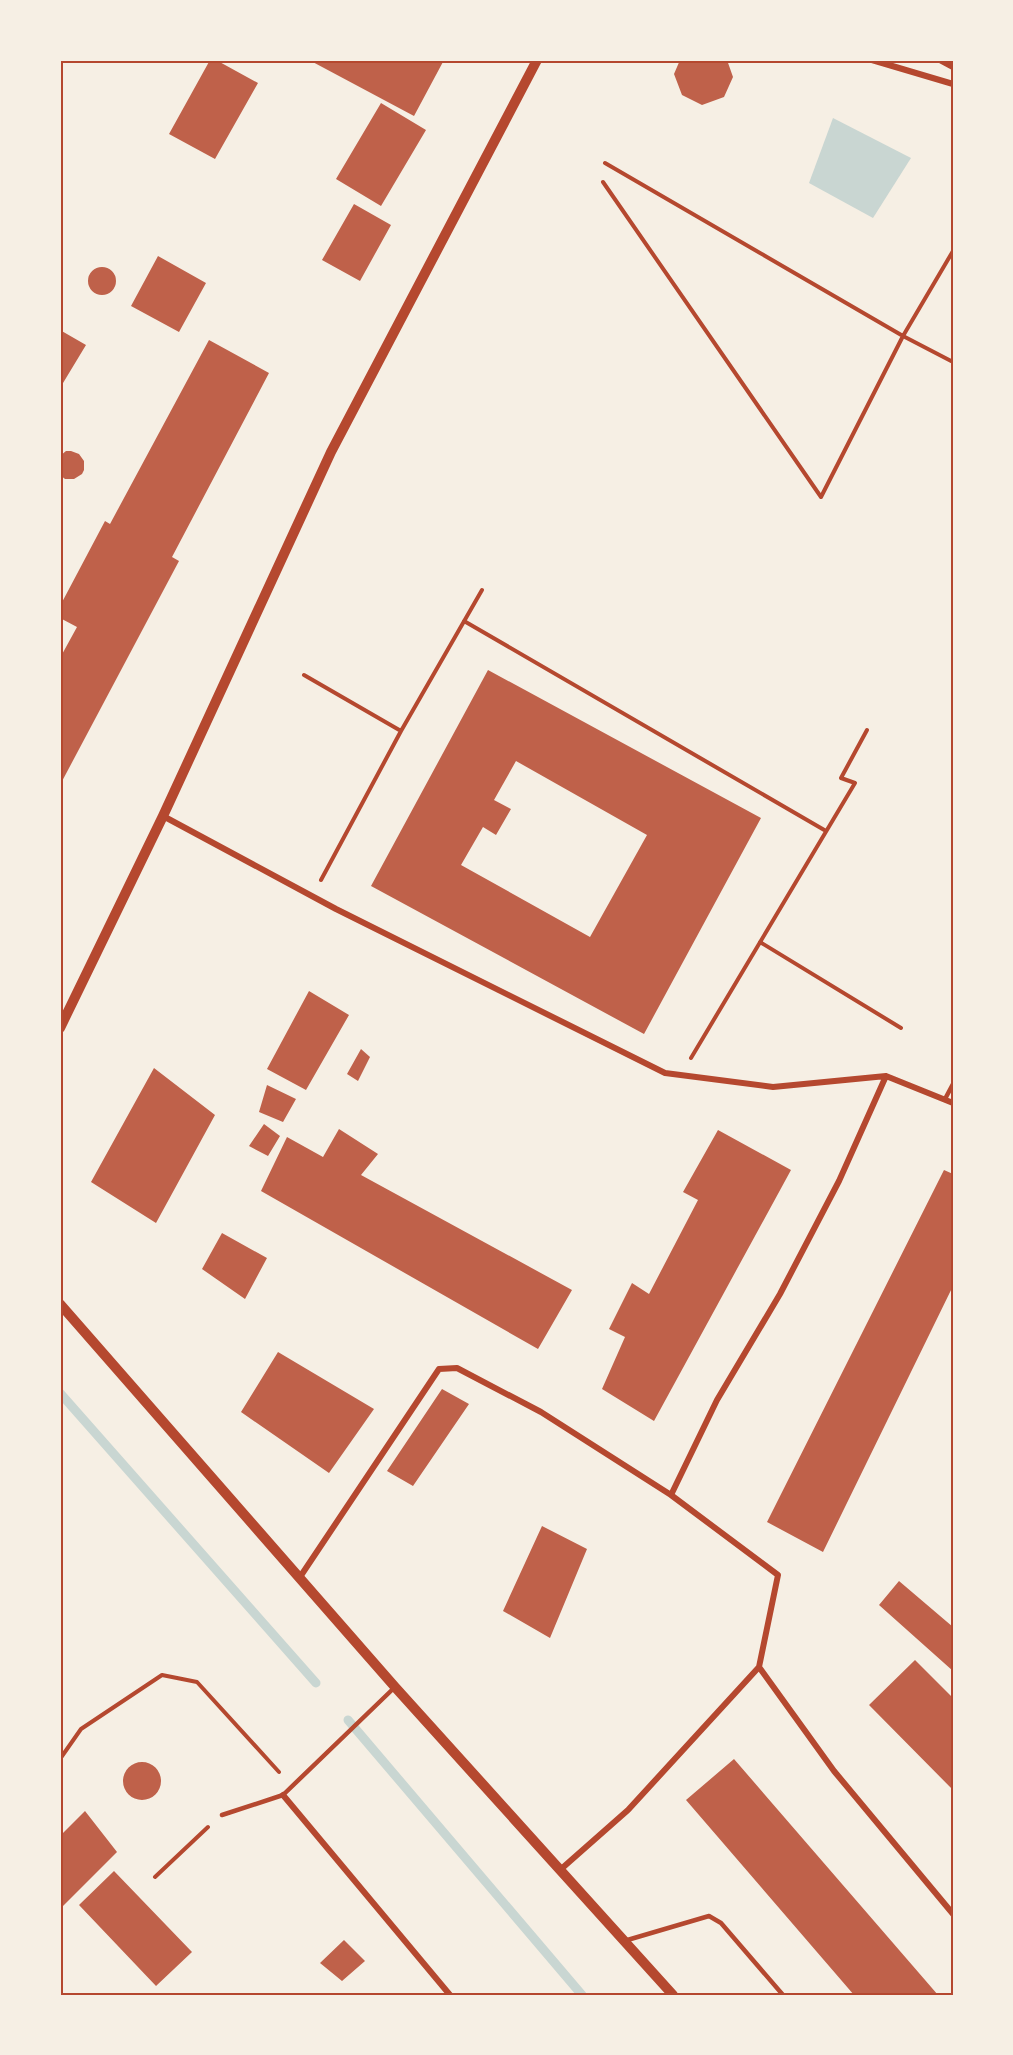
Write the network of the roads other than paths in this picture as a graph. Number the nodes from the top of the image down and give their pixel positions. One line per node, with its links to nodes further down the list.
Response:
1 (537, 60): 6 (street)
2 (872, 60): 5 (street)
3 (940, 60): 4 (street)
4 (953, 67)
5 (953, 84)
6 (163, 816): 7 (street); 8 (street)
7 (60, 1028)
8 (886, 1076): 10 (street); 13 (street)
9 (953, 1084): 10 (lane)
10 (945, 1099): 11 (street)
11 (953, 1103)
12 (60, 1304): 14 (street)
13 (671, 1495): 14 (street); 15 (street)
14 (300, 1577): 16 (street)
15 (759, 1666): 19 (street); 20 (street)
16 (395, 1688): 17 (lane); 19 (street)
17 (283, 1795): 18 (lane); 22 (street)
18 (222, 1815)
19 (560, 1870): 21 (street)
20 (953, 1914)
21 (624, 1941): 23 (street); 24 (lane)
22 (450, 1995)
23 (674, 1995)
24 (783, 1995)

